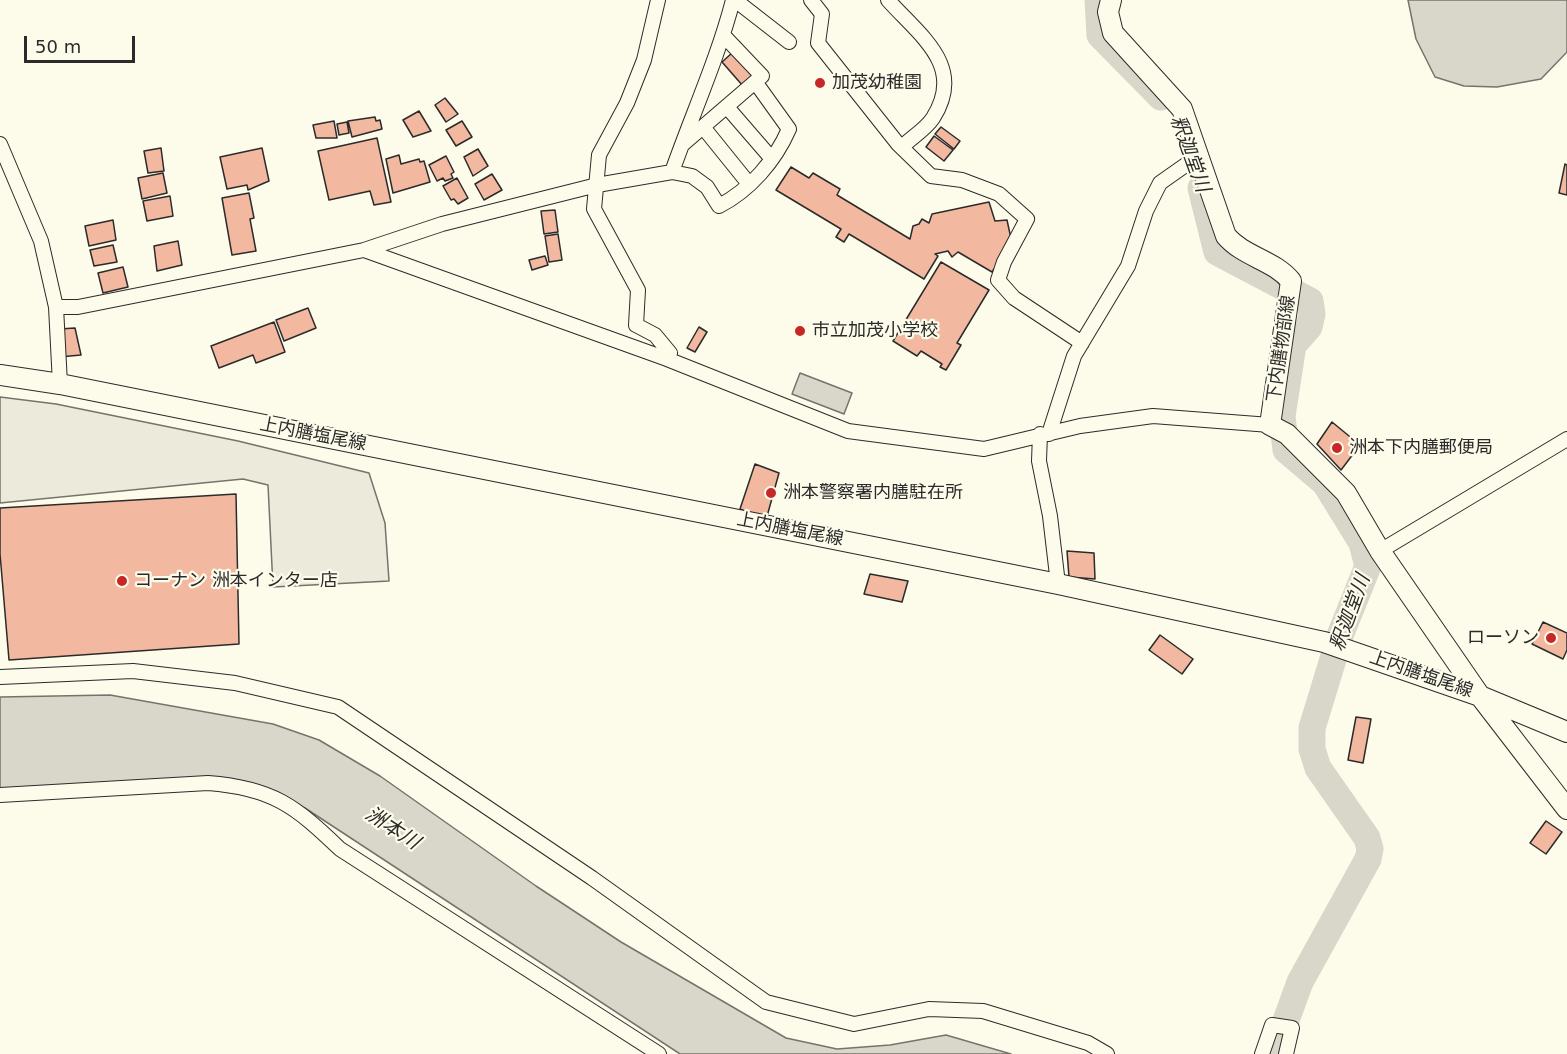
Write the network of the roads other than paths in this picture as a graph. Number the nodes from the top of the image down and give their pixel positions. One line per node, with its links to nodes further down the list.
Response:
1 (658, 0): 17 (street)
2 (734, 0): 6 (street); 7 (street)
3 (811, 0): 13 (street)
4 (888, 0): 13 (street)
5 (1112, 0): 15 (main road, 下内膳物部線)
6 (724, 36): 8 (street); 12 (street)
7 (789, 42)
8 (756, 83): 9 (street); 14 (street)
9 (727, 107): 10 (street); 14 (street)
10 (703, 128): 12 (street); 18 (street)
11 (0, 144): 20 (street)
12 (681, 146): 16 (street)
13 (902, 147): 21 (street)
14 (771, 159): 18 (street)
15 (1195, 161): 21 (street); 25 (main road, 下内膳物部線)
16 (672, 172): 17 (street); 18 (street)
17 (597, 184): 19 (street); 22 (street)
18 (749, 184)
19 (364, 250): 20 (street); 22 (street)
20 (56, 307): 24 (street)
21 (1082, 343): 26 (street)
22 (667, 359): 26 (street)
23 (0, 375): 24 (main road, 上内膳塩尾線)
24 (60, 384): 29 (main road, 上内膳塩尾線)
25 (1279, 429): 26 (street); 28 (main road)
26 (1045, 434): 29 (street)
27 (1567, 439): 28 (street)
28 (1380, 551): 31 (main road)
29 (1058, 584): 31 (main road, 上内膳塩尾線)
30 (0, 677): 36 (street)
31 (1480, 696): 32 (main road, 上内膳塩尾線); 34 (main road)
32 (1567, 732)
33 (0, 795): 35 (street)
34 (1567, 809)
35 (659, 1054)
36 (1107, 1054)
37 (1262, 1054): 38 (street)
38 (1286, 1054)

